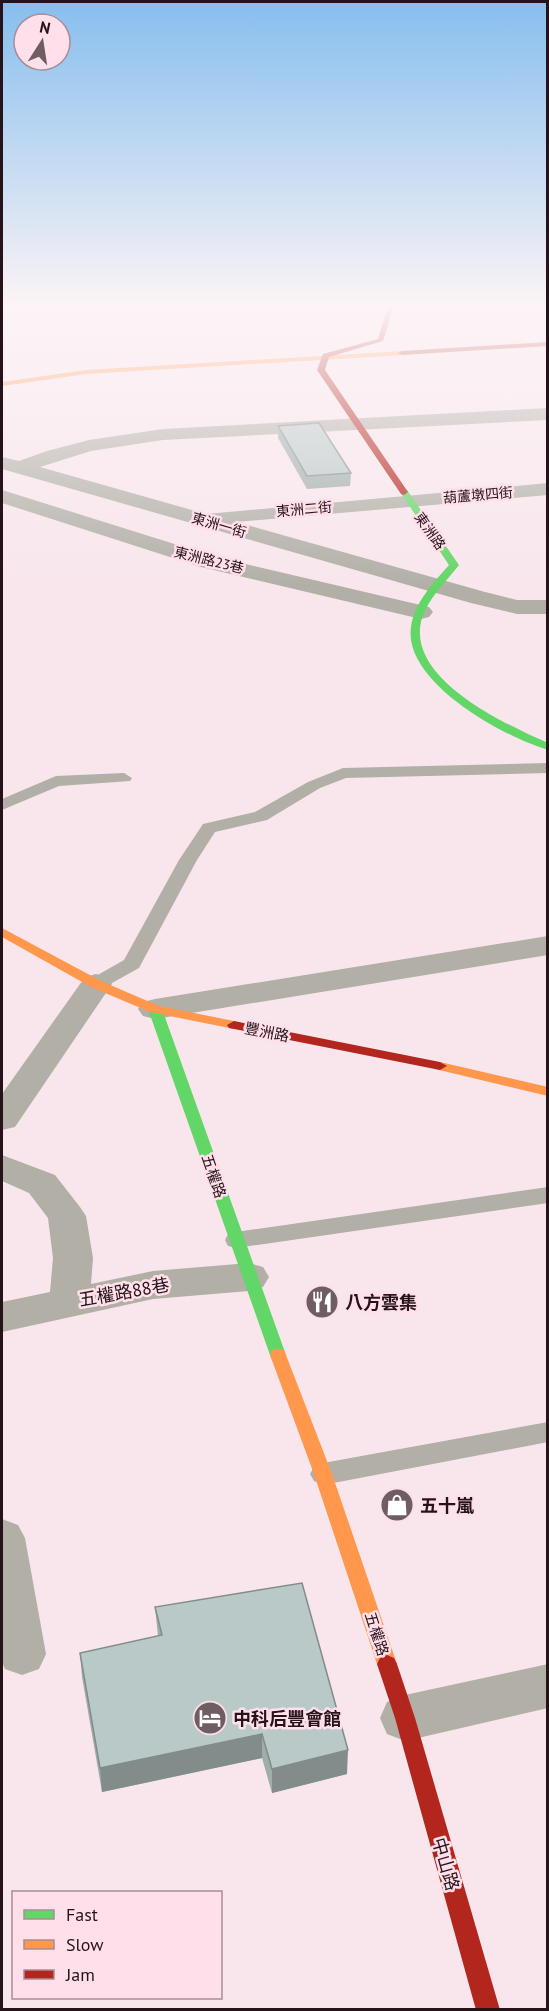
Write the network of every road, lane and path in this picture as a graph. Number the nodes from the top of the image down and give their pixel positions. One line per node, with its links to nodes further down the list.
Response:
1 (343, 400): 3 (street, 東洲路)
2 (548, 414): 3 (street)
3 (362, 426): 4 (street); 7 (street, 東洲路)
4 (11, 466): 8 (street, 東洲一街)
5 (548, 489): 7 (street, 葫蘆墩四街)
6 (2, 496): 11 (street, 東洲路23巷)
7 (408, 500): 8 (street, 東洲二街); 9 (street, 東洲路)
8 (200, 520): 9 (street, 東洲一街)
9 (436, 587): 10 (street, 東洲一街); 11 (street, 東洲路)
10 (548, 607)
11 (421, 612): 12 (street, 東洲路)
12 (548, 747)
13 (548, 768): 18 (lane)
14 (124, 778): 15 (lane)
15 (2, 805)
16 (2, 932): 18 (street, 豐洲路)
17 (548, 945): 19 (street)
18 (96, 984): 19 (street, 豐洲路); 21 (street)
19 (155, 1009): 20 (street, 豐洲路); 24 (street, 五權路)
20 (548, 1092)
21 (5, 1107)
22 (2, 1167): 26 (street)
23 (548, 1195): 24 (lane)
24 (236, 1240): 25 (street, 五權路)
25 (249, 1277): 26 (street, 五權路88巷); 29 (street, 五權路)
26 (69, 1302): 27 (street, 五權路88巷)
27 (2, 1317)
28 (548, 1432): 29 (lane)
29 (323, 1474): 33 (street, 五權路)
30 (2, 1538): 31 (street)
31 (22, 1654)
32 (548, 1686): 33 (street)
33 (405, 1718): 34 (street, 中山路)
34 (488, 2010)

